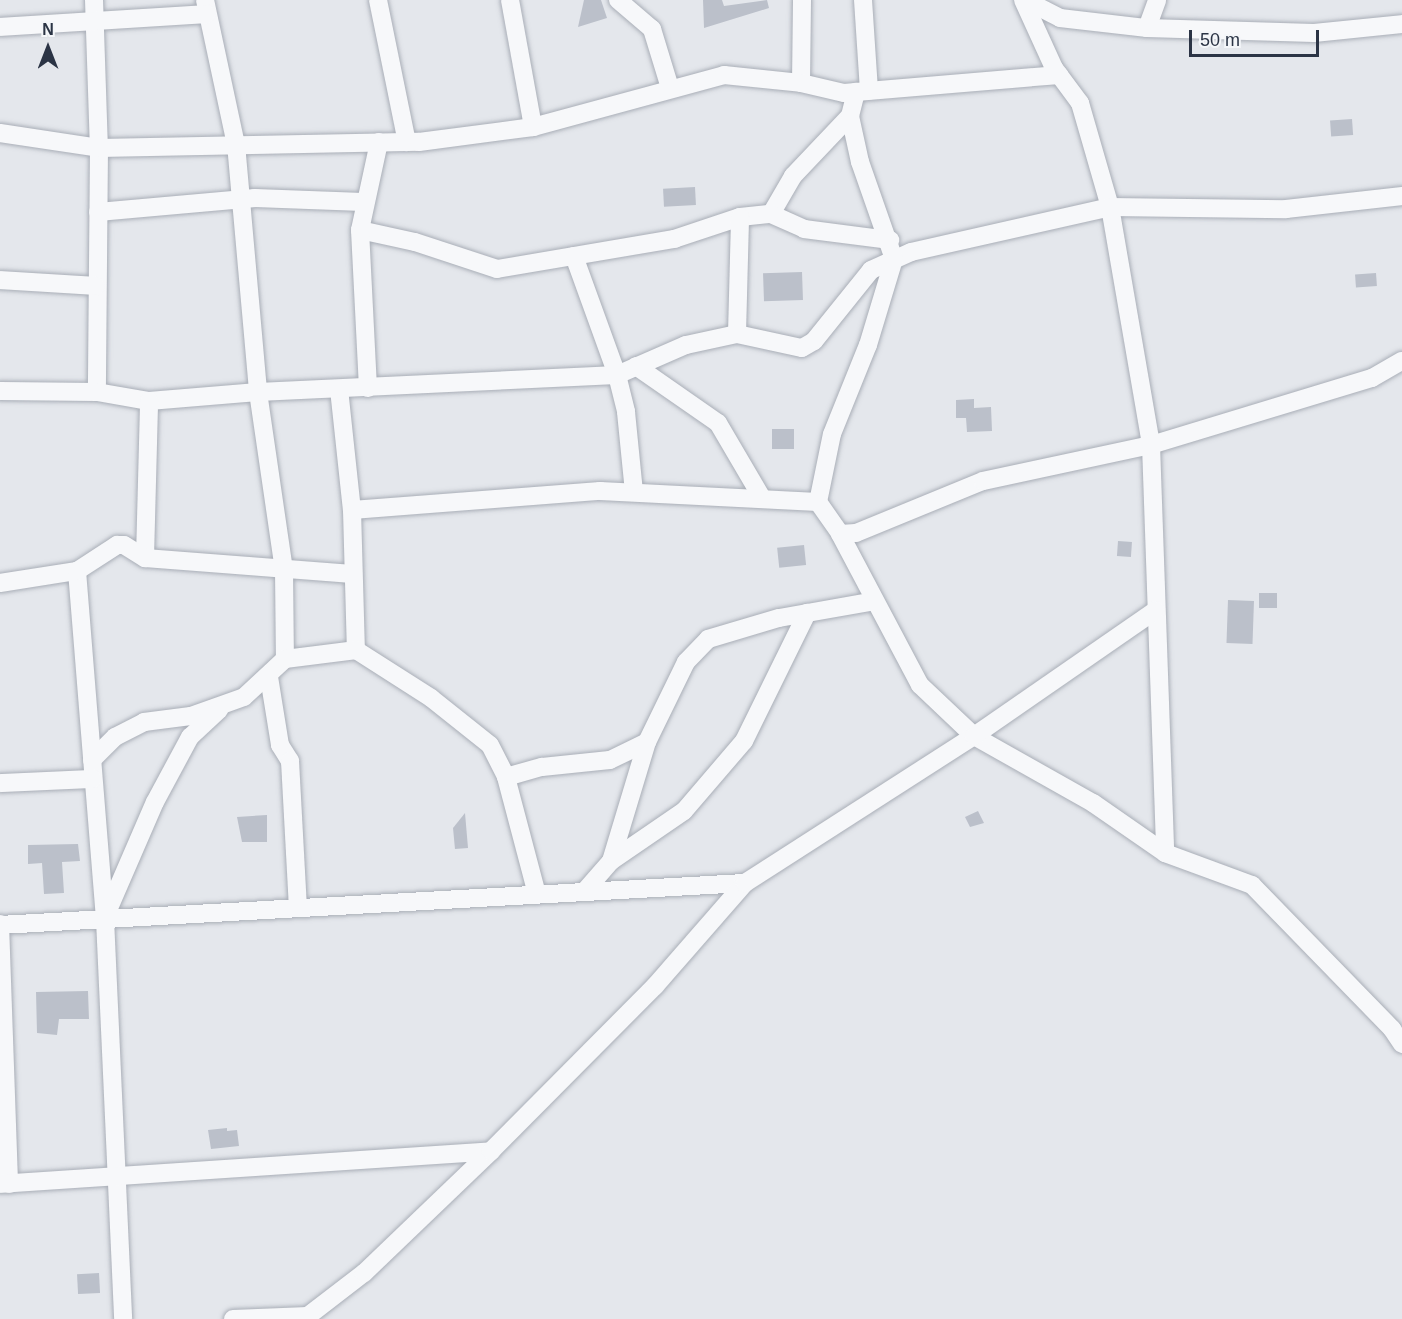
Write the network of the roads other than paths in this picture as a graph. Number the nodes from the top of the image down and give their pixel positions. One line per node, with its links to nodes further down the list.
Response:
1 (94, 0): 10 (street)
2 (378, 0): 22 (street)
3 (510, 0): 19 (street)
4 (618, 0): 16 (street)
5 (802, 0): 15 (street)
6 (863, 0): 17 (street)
7 (1024, 0): 13 (street); 14 (street)
8 (1157, 0): 13 (street)
9 (206, 7): 10 (street); 23 (street)
10 (97, 21): 12 (street); 24 (street)
11 (1402, 24): 13 (street)
12 (0, 27)
13 (1148, 28)
14 (1059, 75): 17 (street); 28 (street)
15 (801, 83): 16 (street); 17 (street)
16 (670, 88): 19 (street)
17 (863, 92): 18 (street)
18 (850, 116): 30 (street); 33 (street)
19 (533, 127): 22 (street)
20 (0, 133): 24 (street)
21 (379, 142): 22 (street); 23 (street); 27 (street)
22 (407, 142)
23 (236, 144): 24 (street); 26 (street)
24 (99, 148): 29 (street)
25 (1402, 196): 28 (street)
26 (242, 199): 27 (street); 29 (street); 46 (street)
27 (363, 202): 32 (street)
28 (1110, 207): 35 (street); 48 (street)
29 (98, 212): 37 (street)
30 (771, 214): 31 (street); 33 (street)
31 (740, 217): 34 (street); 38 (street)
32 (360, 230): 34 (street); 42 (street)
33 (890, 240): 35 (street)
34 (574, 256): 41 (street)
35 (894, 259): 38 (street); 51 (street)
36 (0, 280): 37 (street)
37 (96, 286): 45 (street)
38 (737, 334): 40 (street)
39 (1402, 362): 48 (street)
40 (636, 366): 41 (street); 50 (street)
41 (617, 375): 42 (street); 49 (street)
42 (368, 388): 43 (street)
43 (339, 389): 46 (street); 52 (street)
44 (0, 391): 45 (street)
45 (97, 392): 47 (street)
46 (258, 392): 47 (street); 55 (street)
47 (150, 401): 54 (street)
48 (1151, 445): 53 (street); 60 (street)
49 (634, 492): 50 (street); 52 (street)
50 (762, 498): 51 (street)
51 (818, 502): 53 (street)
52 (352, 510): 57 (street)
53 (840, 534): 59 (street)
54 (145, 558): 55 (street); 56 (street)
55 (284, 570): 57 (street); 63 (street)
56 (77, 571): 58 (street); 68 (street)
57 (352, 573): 62 (street)
58 (0, 583)
59 (875, 601): 61 (street); 66 (street)
60 (1156, 610): 66 (street); 72 (street)
61 (807, 613): 67 (street); 73 (street)
62 (356, 650): 63 (street); 69 (street)
63 (285, 659): 64 (street)
64 (269, 677): 65 (street); 77 (street)
65 (227, 703): 68 (street); 78 (street)
66 (974, 736): 72 (street); 74 (street)
67 (647, 742): 69 (street); 73 (street)
68 (92, 760): 70 (street)
69 (506, 777): 76 (street)
70 (93, 779): 71 (street); 78 (street)
71 (0, 783)
72 (1165, 853): 80 (street)
73 (611, 861): 75 (street)
74 (745, 883): 75 (street); 81 (street)
75 (584, 892): 76 (street)
76 (537, 894): 77 (street)
77 (298, 908): 78 (street)
78 (105, 919): 79 (street); 82 (street)
79 (0, 925): 83 (street)
80 (1402, 1044)
81 (491, 1151): 82 (street); 84 (street)
82 (117, 1177): 83 (street); 85 (street)
83 (5, 1184)
84 (306, 1317): 86 (street)
85 (123, 1319)
86 (233, 1319)

